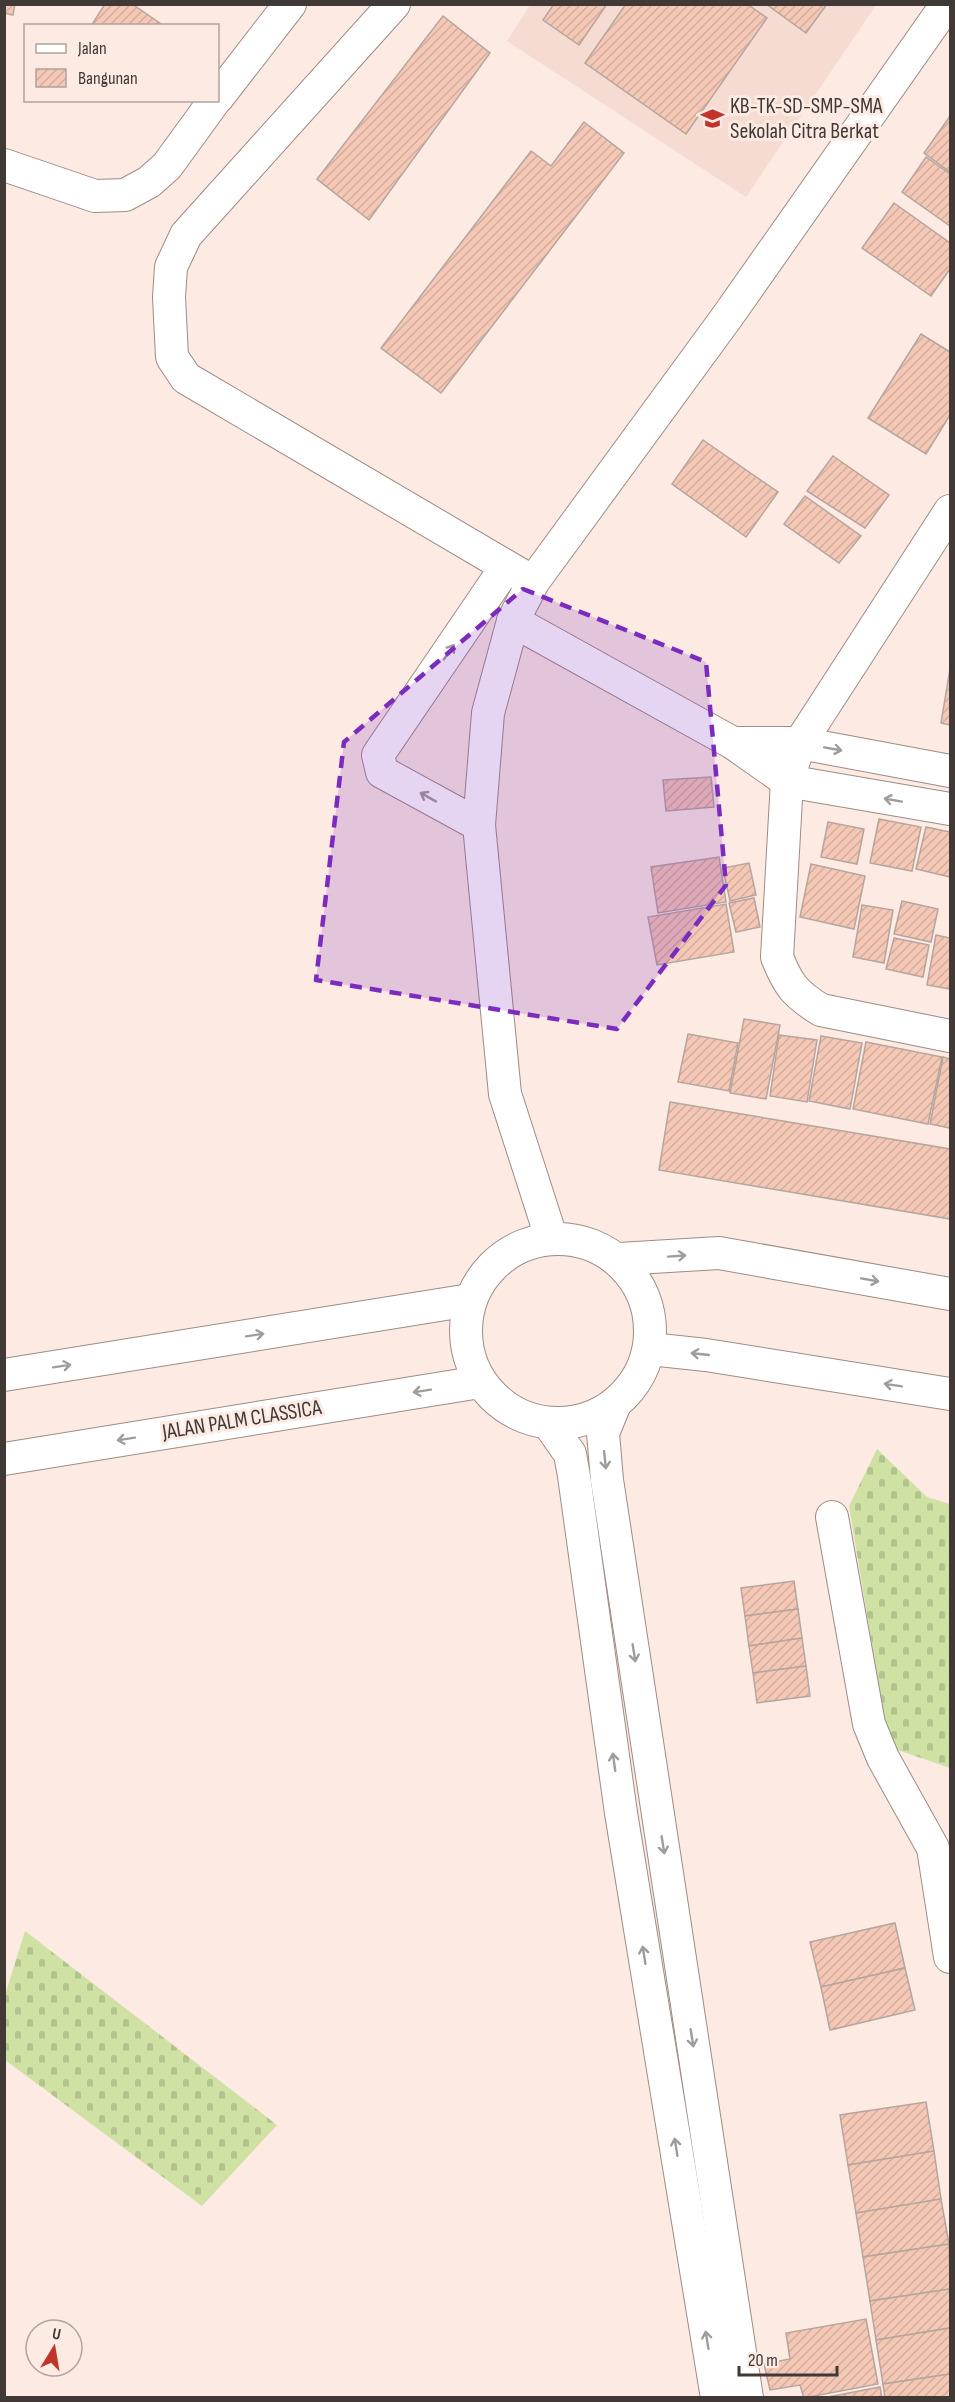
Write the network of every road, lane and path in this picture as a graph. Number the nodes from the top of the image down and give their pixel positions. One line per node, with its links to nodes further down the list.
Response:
1 (290, 4): 4 (street)
2 (394, 4): 8 (street)
3 (947, 4): 9 (street)
4 (219, 96)
5 (214, 102): 6 (street)
6 (4, 165)
7 (950, 511): 12 (street)
8 (506, 567): 9 (street); 16 (street, one-way to 8)
9 (533, 582): 10 (street)
10 (513, 621): 11 (street); 16 (street)
11 (733, 743): 12 (street); 14 (street)
12 (800, 743): 13 (street, one-way to 13); 14 (street)
13 (951, 771)
14 (787, 782): 15 (street, one-way to 14); 17 (street)
15 (951, 810)
16 (479, 825): 18 (street)
17 (951, 1036)
18 (550, 1237): 19 (street); 21 (street)
19 (619, 1260): 20 (street, one-way to 20); 22 (street)
20 (951, 1294)
21 (470, 1300): 23 (street, one-way to 21); 24 (street)
22 (650, 1350): 25 (street, one-way to 22); 26 (street)
23 (4, 1375)
24 (480, 1382): 27 (street); 28 (street, JALAN PALM CLASSICA, one-way to 28)
25 (951, 1394)
26 (615, 1404): 27 (street); 32 (street, one-way to 32)
27 (549, 1424): 31 (street, one-way to 27)
28 (4, 1459)
29 (832, 1517): 30 (street)
30 (951, 1957)
31 (717, 2397)
32 (747, 2397)

